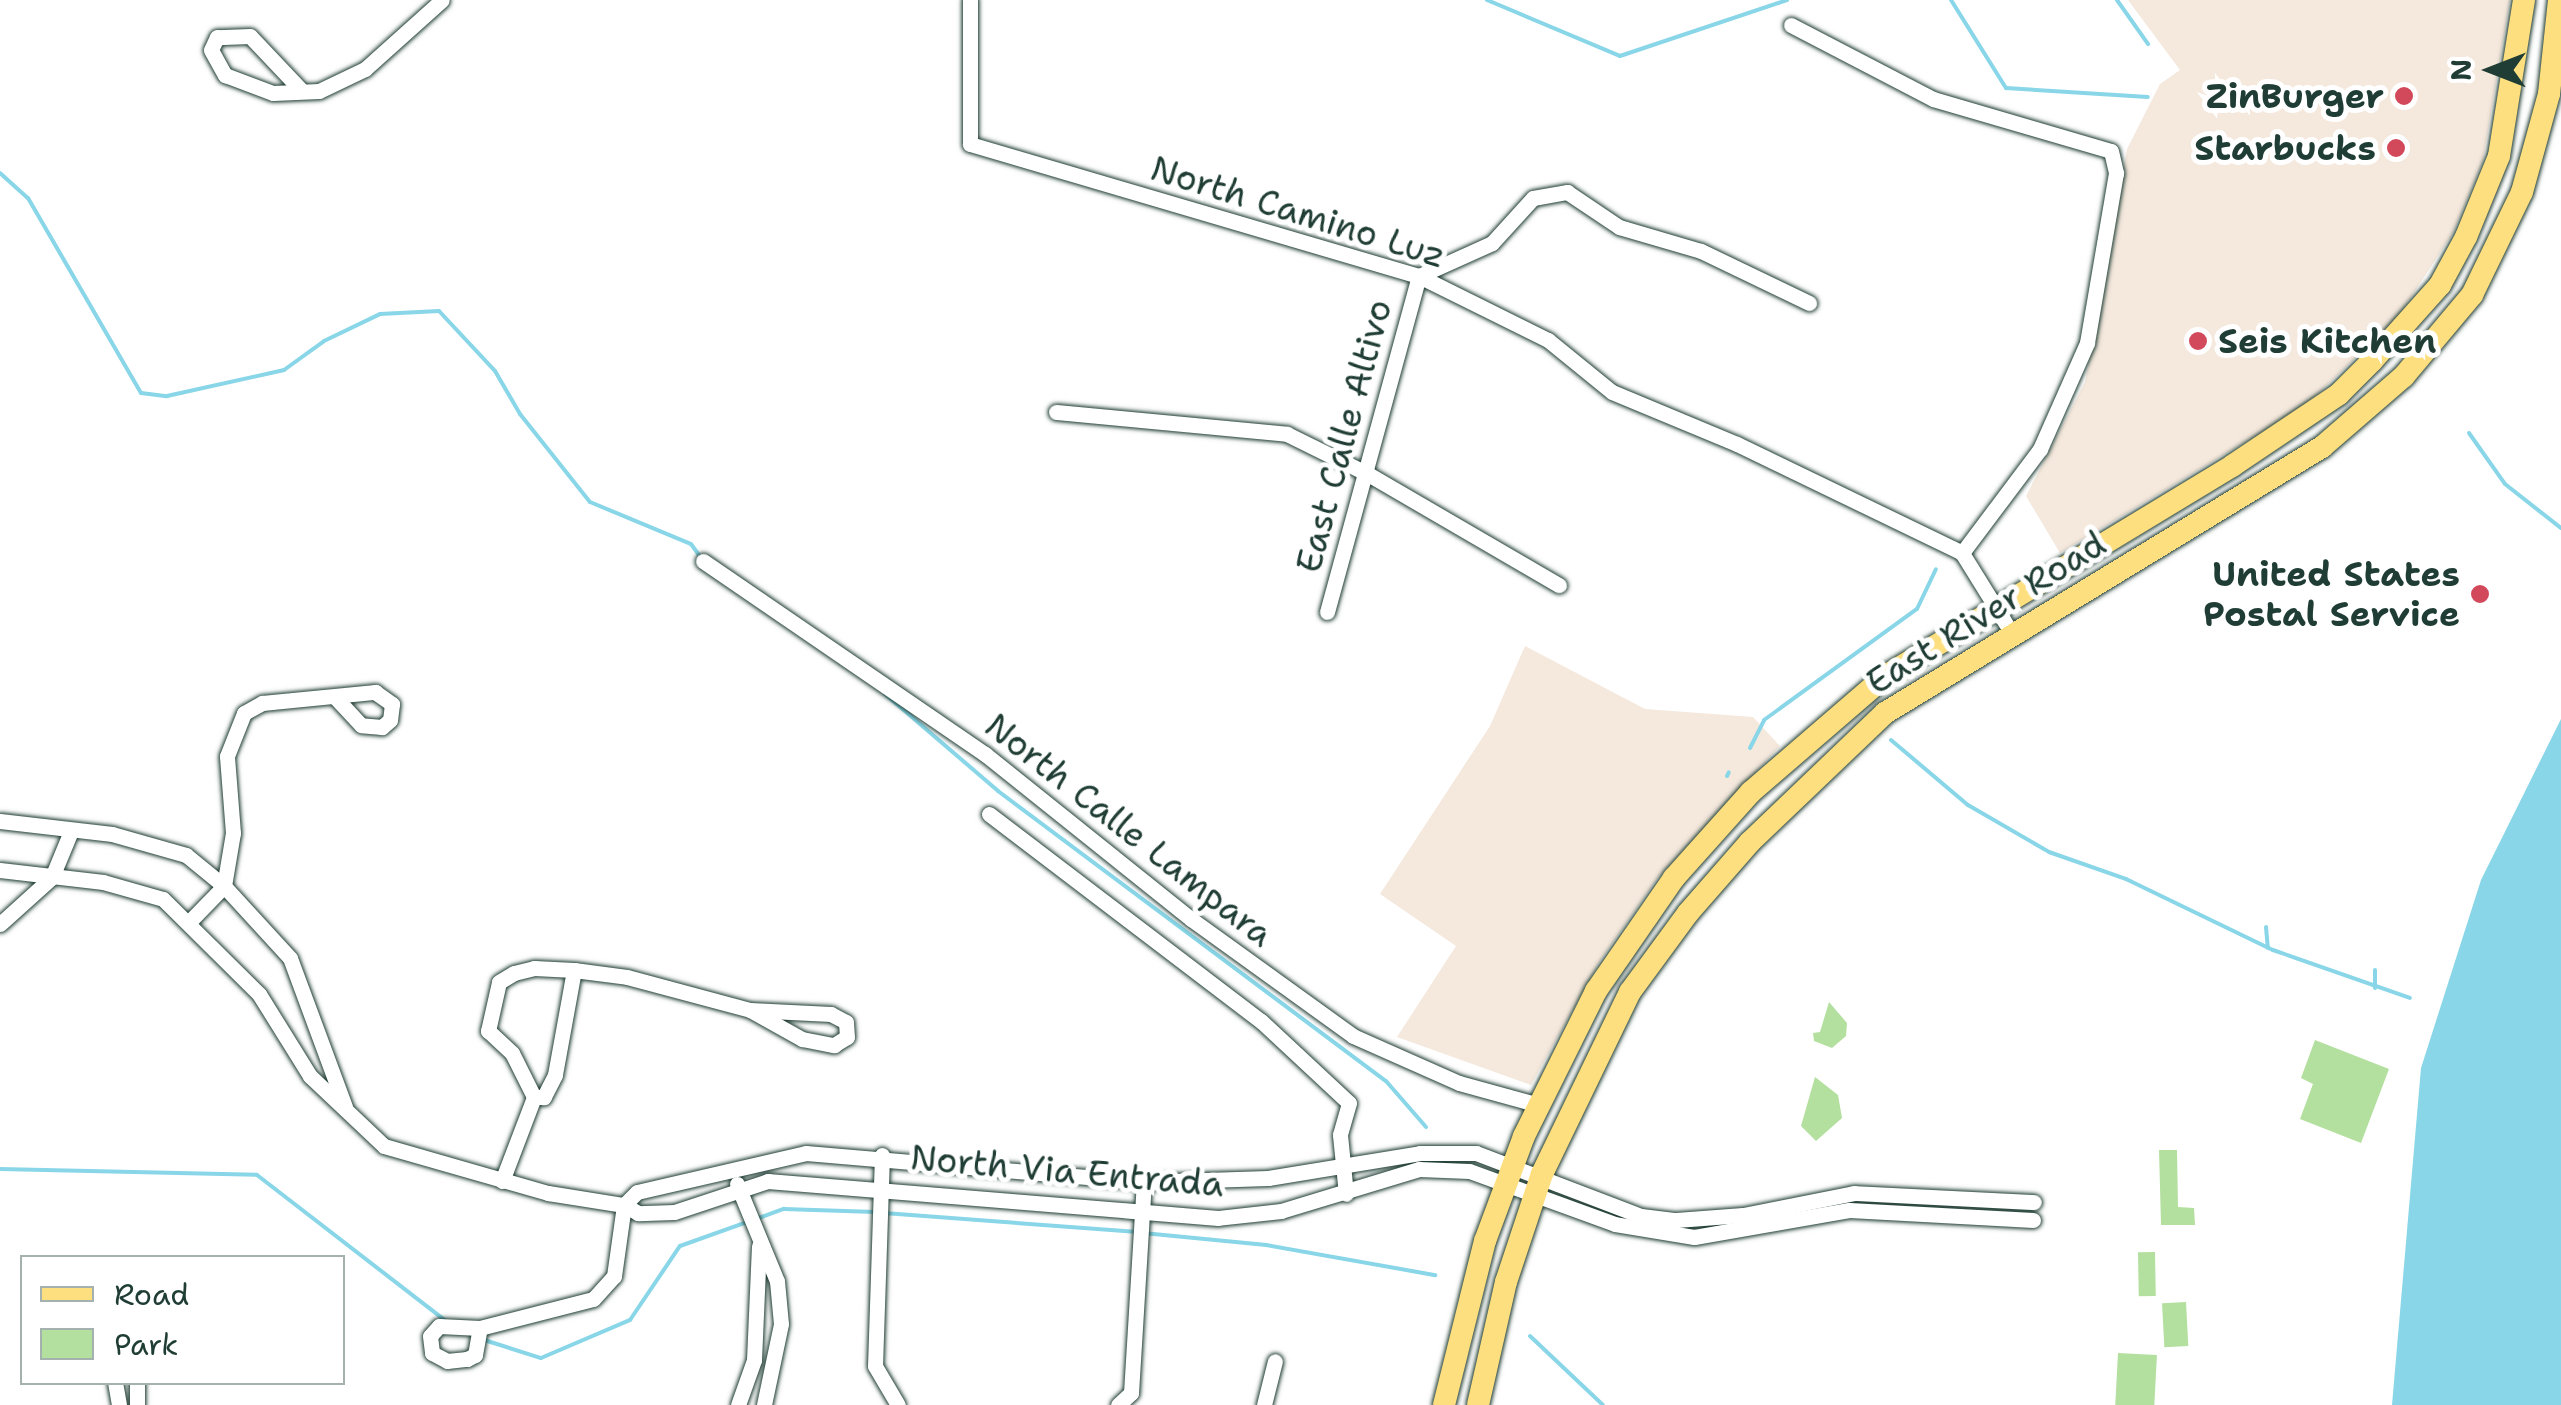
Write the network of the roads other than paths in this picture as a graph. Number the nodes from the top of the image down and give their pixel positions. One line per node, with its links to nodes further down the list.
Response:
1 (442, 0): 6 (street)
2 (970, 0): 7 (street, North Camino Luz)
3 (2524, 0): 14 (main road, East River Road)
4 (2560, 0): 16 (main road, East River Road)
5 (1790, 25): 11 (street)
6 (301, 90): 6 (street)
7 (1419, 276): 8 (street); 10 (street, East Calle Altivo); 11 (street, North Camino Luz)
8 (1809, 303)
9 (1056, 412): 10 (street)
10 (1368, 474): 13 (street); 15 (street, East Calle Altivo)
11 (1962, 553): 14 (street, North Camino Luz)
12 (704, 561): 29 (street, North Calle Lampara)
13 (1559, 585)
14 (1998, 605): 16 (street, North Camino Luz); 29 (main road, East River Road)
15 (1327, 612)
16 (2011, 632): 37 (main road, East River Road)
17 (335, 697): 23 (street)
18 (990, 814): 32 (street, North Calle Lampara)
19 (0, 821): 20 (street)
20 (71, 830): 22 (street); 23 (street)
21 (0, 870): 22 (street, North Via Entrada)
22 (52, 877): 24 (street, North Via Entrada); 25 (street)
23 (224, 886): 24 (street); 30 (street)
24 (190, 920): 30 (street, North Via Entrada)
25 (0, 924)
26 (574, 970): 27 (street); 28 (street); 28 (street)
27 (750, 1010): 27 (street)
28 (534, 1096): 35 (street)
29 (1539, 1105): 34 (main road, East River Road)
30 (348, 1115): 35 (street, North Via Entrada)
31 (882, 1156): 33 (street, North Via Entrada); 36 (street, North Via Entrada); 38 (street)
32 (1341, 1166): 34 (street, North Via Entrada); 36 (street, North Via Entrada); 40 (street, North Calle Lampara)
33 (734, 1173): 39 (street); 42 (street, North Via Entrada)
34 (1509, 1173): 37 (street, North Via Entrada); 40 (street, North Via Entrada); 55 (main road, East River Road)
35 (502, 1180): 42 (street, North Via Entrada)
36 (1144, 1182): 43 (street)
37 (1539, 1184): 41 (street, North Via Entrada); 44 (street, North Via Entrada); 56 (main road, East River Road)
38 (880, 1185): 39 (street, North Via Entrada); 43 (street, North Via Entrada); 52 (street)
39 (738, 1191): 42 (street, North Via Entrada); 45 (street)
40 (1346, 1194): 43 (street, North Via Entrada)
41 (2034, 1202)
42 (624, 1204): 46 (street)
43 (1142, 1215): 53 (street)
44 (2033, 1220)
45 (759, 1246): 48 (street); 49 (street)
46 (480, 1328)
47 (1275, 1361): 54 (street)
48 (751, 1368): 49 (street); 50 (street)
49 (773, 1374): 51 (street)
50 (738, 1405)
51 (764, 1405)
52 (898, 1405)
53 (1118, 1405)
54 (1264, 1405)
55 (1444, 1405)
56 (1478, 1405)

